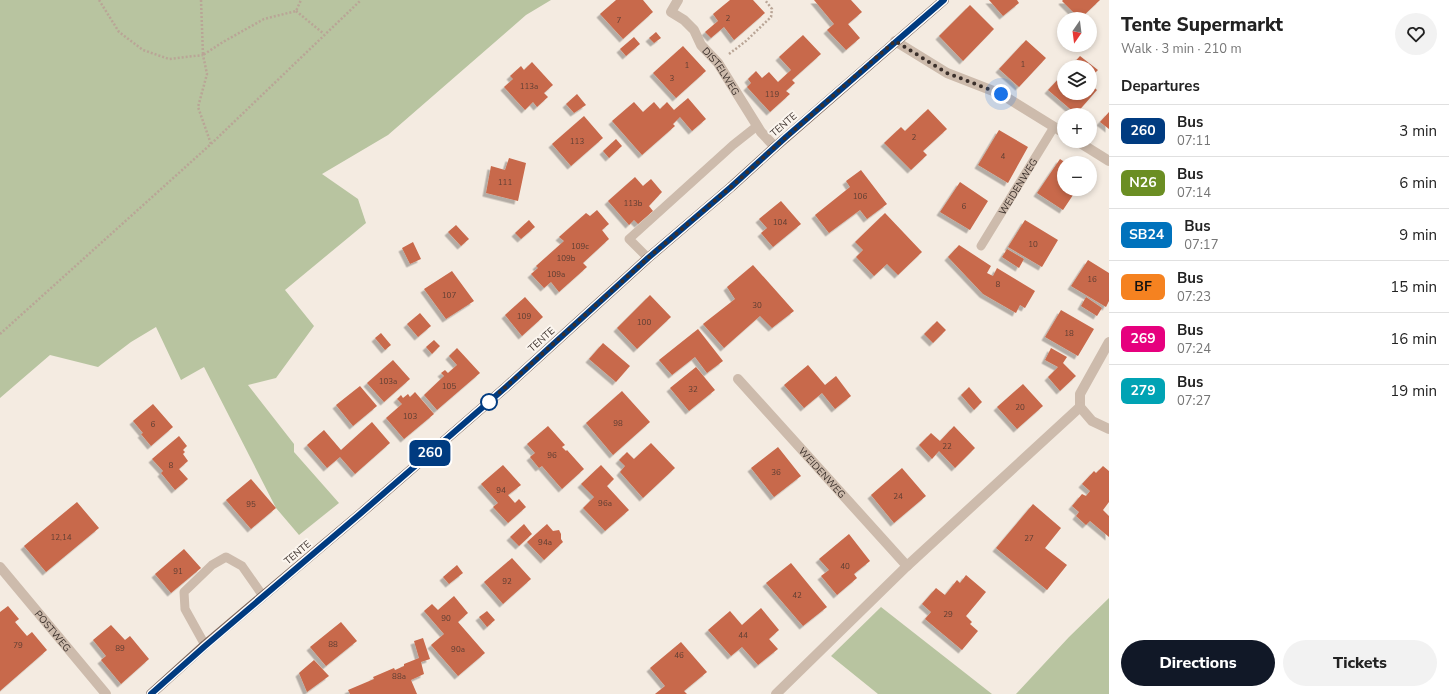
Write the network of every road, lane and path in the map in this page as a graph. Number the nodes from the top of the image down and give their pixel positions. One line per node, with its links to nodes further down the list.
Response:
1 (99, 0): 11 (path)
2 (201, 0): 11 (path)
3 (301, 0): 8 (path)
4 (361, 0): 9 (path)
5 (678, 0): 12 (street, DISTELWEG)
6 (765, 0): 12 (path)
7 (944, 0): 10 (main road, TENTE)
8 (296, 11): 9 (path); 11 (path)
9 (324, 34): 16 (path)
10 (895, 41): 14 (street); 17 (main road, TENTE)
11 (203, 55): 16 (path)
12 (718, 63): 13 (street, DISTELWEG)
13 (757, 126): 17 (street, DISTELWEG); 21 (lane)
14 (1054, 127): 15 (street); 20 (lane, WEIDENWEG)
15 (1057, 129)
16 (211, 144): 22 (path)
17 (775, 147): 21 (main road, TENTE)
18 (1089, 148): 19 (street)
19 (1109, 160)
20 (981, 246)
21 (648, 258): 29 (main road, TENTE)
22 (0, 334)
23 (1109, 342): 25 (street)
24 (738, 379): 27 (street, WEIDENWEG)
25 (1080, 407): 26 (street); 27 (street)
26 (1109, 429)
27 (907, 566): 33 (street)
28 (0, 567): 31 (street, POSTWEG)
29 (263, 596): 30 (main road, TENTE); 30 (lane)
30 (205, 646): 32 (main road, TENTE)
31 (106, 694)
32 (152, 694)
33 (776, 694)

